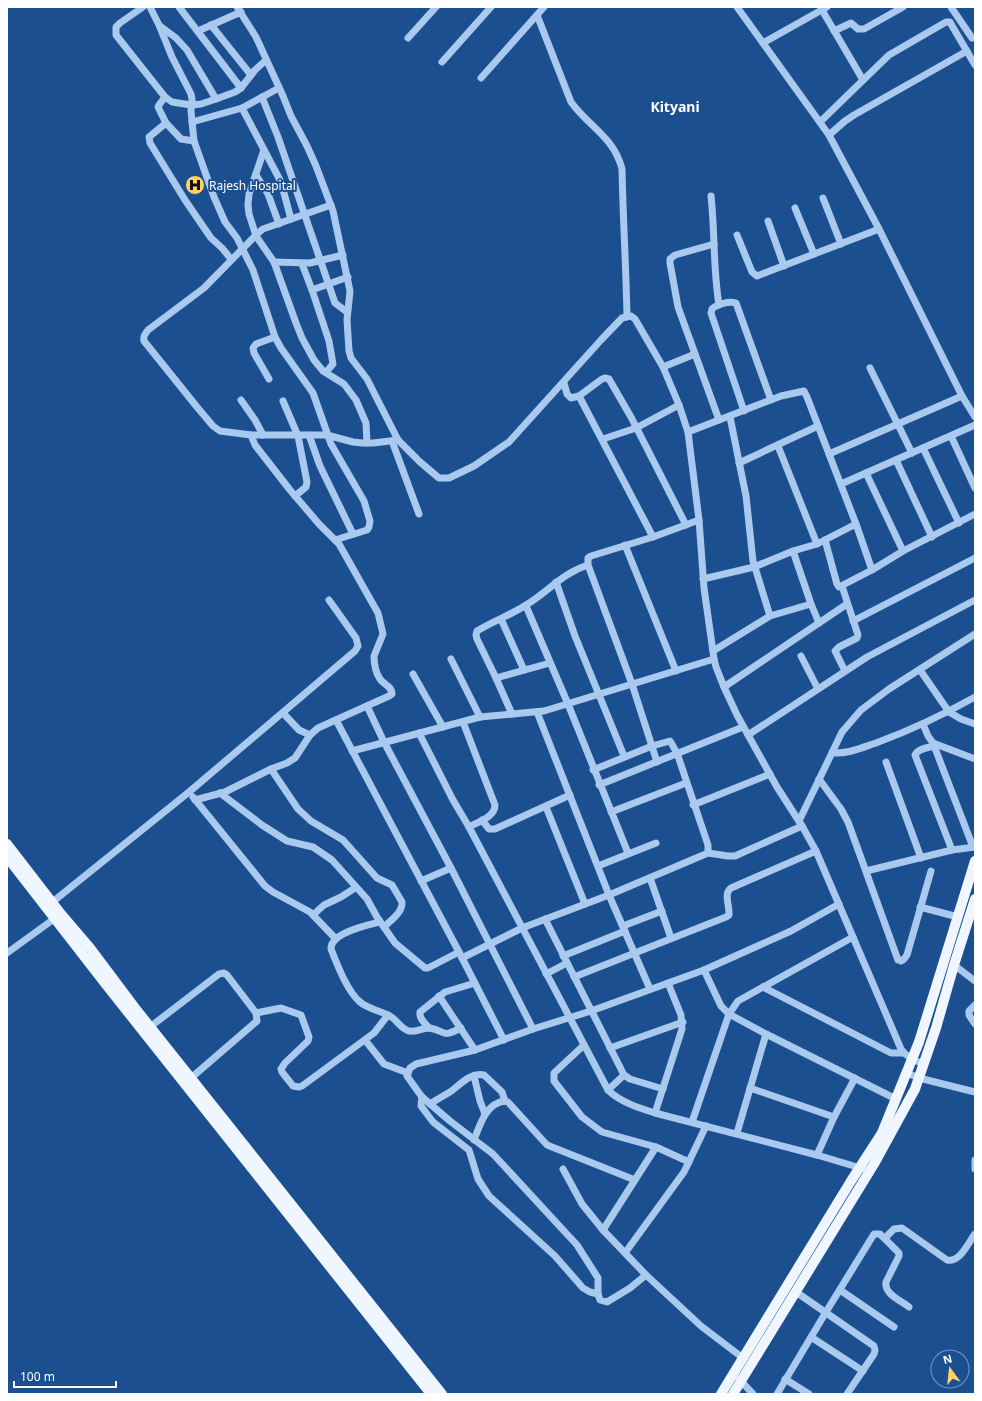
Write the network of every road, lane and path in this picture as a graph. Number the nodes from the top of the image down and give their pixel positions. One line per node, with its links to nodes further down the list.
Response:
1 (143, 7): 29 (street)
2 (150, 7): 14 (street)
3 (180, 7): 15 (street)
4 (436, 7): 17 (street)
5 (491, 7): 22 (street)
6 (544, 7): 12 (street)
7 (737, 7): 19 (street)
8 (903, 7): 16 (street)
9 (951, 7): 18 (street)
10 (824, 8): 16 (street); 19 (street)
11 (239, 9): 13 (street); 21 (street)
12 (537, 15): 25 (street); 67 (street)
13 (211, 25): 15 (street); 24 (street)
14 (159, 26): 31 (street); 32 (street)
15 (198, 31): 27 (street)
16 (834, 31): 26 (street)
17 (408, 38)
18 (972, 38)
19 (763, 43): 35 (street)
20 (967, 51): 23 (street); 26 (street); 37 (street)
21 (266, 60): 24 (street); 28 (street)
22 (442, 62)
23 (975, 65)
24 (251, 75): 27 (street)
25 (481, 78)
26 (863, 80): 35 (street)
27 (241, 88): 31 (street)
28 (280, 88): 30 (street); 43 (street)
29 (165, 97): 32 (street); 36 (street)
30 (262, 97): 33 (street); 45 (street)
31 (216, 99): 32 (street)
32 (191, 105): 34 (street)
33 (242, 108): 34 (street); 39 (street)
34 (192, 122): 38 (street)
35 (820, 122): 37 (street)
36 (166, 123): 38 (street); 57 (street)
37 (829, 135): 49 (street)
38 (194, 140): 54 (street)
39 (264, 150): 40 (street); 46 (street)
40 (256, 174): 48 (street); 51 (street)
41 (711, 196): 52 (street)
42 (823, 198): 53 (street)
43 (331, 205): 45 (street); 55 (street)
44 (795, 208): 56 (street)
45 (304, 214): 46 (street); 58 (street)
46 (290, 219): 48 (street)
47 (768, 221): 61 (street)
48 (279, 224): 51 (street)
49 (879, 229): 53 (street); 76 (street)
50 (737, 235): 61 (street)
51 (256, 236): 54 (street); 59 (street)
52 (714, 244): 65 (street); 69 (street)
53 (841, 244): 56 (street)
54 (243, 248): 57 (street); 68 (street)
55 (342, 254): 58 (street); 62 (street)
56 (814, 254): 61 (street)
57 (231, 259): 90 (street)
58 (321, 261): 60 (street); 63 (street)
59 (274, 262): 60 (street); 72 (street)
60 (302, 264): 64 (street)
61 (784, 266)
62 (348, 277): 63 (street); 66 (street)
63 (329, 284): 64 (street); 66 (street)
64 (312, 290): 72 (street)
65 (719, 305): 78 (street); 81 (street)
66 (347, 312): 97 (street)
67 (627, 316): 70 (street); 74 (street)
68 (275, 337): 73 (street); 92 (street)
69 (695, 354): 70 (street); 84 (street)
70 (663, 366): 80 (street)
71 (870, 368): 85 (street)
72 (326, 372): 98 (street)
73 (269, 379)
74 (564, 382): 75 (street); 97 (street)
75 (579, 396): 88 (street); 96 (street)
76 (962, 396): 82 (street); 85 (street)
77 (241, 400): 93 (street)
78 (771, 400): 81 (street); 87 (street)
79 (283, 401): 94 (street)
80 (678, 405): 88 (street); 89 (street)
81 (744, 411): 83 (street)
82 (974, 415)
83 (730, 416): 84 (street); 104 (street)
84 (719, 420): 89 (street)
85 (898, 423): 101 (street); 102 (street)
86 (975, 425): 95 (street)
87 (818, 426): 99 (street); 102 (street)
88 (636, 428): 96 (street); 114 (street)
89 (688, 432): 111 (street)
90 (251, 435): 93 (street); 108 (street)
91 (309, 435): 92 (street); 94 (street); 115 (street)
92 (327, 435): 98 (street); 115 (street)
93 (263, 436): 94 (street)
94 (298, 436): 108 (street)
95 (951, 436): 100 (street); 107 (street)
96 (603, 439): 116 (street)
97 (395, 440): 98 (street); 109 (street)
98 (367, 443)
99 (778, 446): 104 (street); 120 (street)
100 (923, 448): 101 (street); 112 (street)
101 (912, 453): 103 (street)
102 (829, 454): 106 (street)
103 (896, 460): 105 (street); 117 (street)
104 (739, 463): 126 (street)
105 (866, 473): 106 (street); 123 (street)
106 (841, 484): 113 (street)
107 (975, 488)
108 (295, 496): 118 (street)
109 (419, 514)
110 (975, 514): 112 (street)
111 (699, 520): 114 (street); 128 (street)
112 (959, 522): 117 (street)
113 (856, 524): 119 (street); 127 (street)
114 (686, 525): 116 (street)
115 (352, 534): 118 (street)
116 (653, 537): 121 (street)
117 (932, 537): 123 (street)
118 (335, 540): 157 (street)
119 (825, 540): 120 (street); 130 (street)
120 (817, 544): 122 (street)
121 (625, 545): 125 (street); 147 (street)
122 (793, 551): 126 (street); 133 (street)
123 (903, 551): 127 (street)
124 (975, 558): 138 (street)
125 (588, 565): 129 (street); 151 (street)
126 (754, 567): 128 (street); 136 (street)
127 (872, 570): 130 (street)
128 (703, 579): 141 (street)
129 (556, 582): 135 (street); 154 (street)
130 (842, 586): 134 (street)
131 (329, 600): 158 (street)
132 (975, 600): 148 (street)
133 (811, 604): 136 (street); 139 (street)
134 (847, 604): 138 (street); 139 (street)
135 (526, 606): 137 (street); 144 (street)
136 (770, 616): 141 (street)
137 (500, 618): 145 (street); 150 (street)
138 (853, 620): 148 (street)
139 (819, 623): 152 (street)
140 (975, 634): 146 (street)
141 (714, 655): 147 (street); 152 (street)
142 (801, 656): 153 (street)
143 (451, 659): 162 (street)
144 (550, 663): 145 (street); 156 (street)
145 (524, 670): 150 (street)
146 (920, 670): 160 (street); 176 (street)
147 (676, 671): 151 (street)
148 (845, 671): 153 (street)
149 (413, 674): 168 (street)
150 (496, 678): 161 (street)
151 (632, 684): 154 (street); 174 (street)
152 (724, 687): 167 (street)
153 (818, 689): 171 (street)
154 (598, 695): 156 (street); 178 (street)
155 (975, 697): 160 (street)
156 (568, 704): 159 (street); 183 (street)
157 (367, 706): 163 (street); 172 (street)
158 (283, 712): 170 (street); 188 (street)
159 (537, 712): 161 (street); 190 (street)
160 (949, 712): 165 (street); 166 (street)
161 (512, 714): 162 (street)
162 (480, 718): 164 (street)
163 (336, 720): 170 (street); 175 (street)
164 (463, 722): 168 (street); 195 (street)
165 (923, 724): 173 (street); 176 (street)
166 (975, 724)
167 (744, 726): 171 (street); 177 (street)
168 (443, 727): 169 (street)
169 (419, 733): 172 (street); 197 (street)
170 (310, 735): 182 (street)
171 (748, 735): 184 (street)
172 (384, 742): 175 (street); 209 (street)
173 (934, 745): 179 (street); 200 (street); 201 (street)
174 (652, 746): 177 (street); 178 (street); 180 (street)
175 (352, 751): 213 (street)
176 (832, 753): 185 (street)
177 (677, 754): 180 (street); 186 (street)
178 (624, 756): 183 (street)
179 (975, 759)
180 (657, 762): 187 (street)
181 (886, 762): 206 (street)
182 (271, 769): 189 (street); 226 (street)
183 (594, 770): 187 (street)
184 (770, 774): 192 (street); 196 (street)
185 (819, 780): 196 (street); 210 (street)
186 (686, 784): 192 (street); 194 (street)
187 (599, 785): 194 (street)
188 (189, 792): 191 (street); 219 (street)
189 (220, 794): 191 (street); 214 (street)
190 (570, 795): 193 (street); 208 (street)
191 (195, 800): 222 (street)
192 (693, 805): 204 (street)
193 (546, 807): 195 (street); 217 (street)
194 (611, 812): 203 (street)
195 (482, 820): 197 (street)
196 (800, 824): 202 (street); 204 (street)
197 (469, 827): 227 (street)
198 (656, 843): 203 (street)
199 (7, 844): 219 (main road)
200 (974, 847): 201 (street)
201 (952, 850): 206 (street)
202 (816, 851): 218 (street); 230 (street)
203 (628, 853): 208 (street)
204 (708, 853): 212 (street)
205 (7, 857): 219 (main road)
206 (921, 858): 210 (street)
207 (975, 862): 224 (main road)
208 (598, 866): 215 (street)
209 (451, 868): 213 (street); 232 (street)
210 (866, 871): 220 (street)
211 (931, 871): 220 (street)
212 (650, 878): 215 (street); 221 (street)
213 (421, 881): 235 (street)
214 (355, 888): 222 (street); 226 (street)
215 (609, 895): 217 (street); 228 (street)
216 (975, 899): 238 (main road)
217 (585, 904): 225 (street)
218 (839, 904): 229 (street); 239 (street)
219 (49, 905): 223 (main road)
220 (920, 907): 224 (street)
221 (662, 911): 228 (street); 230 (street)
222 (313, 915): 231 (street)
223 (58, 916): 233 (street); 242 (main road)
224 (958, 917): 267 (main road)
225 (545, 919): 227 (street); 236 (street)
226 (382, 924): 231 (street); 235 (street)
227 (522, 928): 232 (street); 240 (street)
228 (624, 928): 234 (street); 236 (street)
229 (853, 937): 246 (street); 267 (street)
230 (671, 938): 234 (street)
231 (336, 939): 253 (street)
232 (490, 944): 235 (street); 260 (street)
233 (7, 953)
234 (634, 953): 241 (street); 247 (street)
235 (461, 955): 244 (street)
236 (563, 956): 237 (street)
237 (567, 963): 240 (street); 241 (street)
238 (954, 965): 243 (street); 268 (main road)
239 (704, 970): 245 (street); 252 (street)
240 (546, 974): 254 (street)
241 (574, 977): 250 (street)
242 (107, 979): 257 (main road); 317 (main road)
243 (975, 981)
244 (475, 982): 248 (street); 263 (street)
245 (668, 983): 247 (street); 255 (street)
246 (763, 987): 252 (street); 267 (street)
247 (650, 989): 250 (street)
248 (439, 996): 258 (street); 259 (street)
249 (975, 1005): 256 (street)
250 (591, 1011): 254 (street); 265 (street)
251 (256, 1013): 257 (street); 262 (street); 273 (street)
252 (729, 1014): 261 (street); 287 (street)
253 (388, 1015): 258 (street); 262 (street)
254 (569, 1018): 260 (street); 264 (street)
255 (683, 1022): 265 (street); 277 (street)
256 (975, 1024)
257 (150, 1027): 273 (main road)
258 (429, 1028): 259 (street)
259 (461, 1028): 266 (street)
260 (533, 1029): 263 (street)
261 (766, 1034): 274 (street); 276 (street)
262 (365, 1040): 269 (street)
263 (504, 1040): 266 (street)
264 (584, 1045): 278 (street); 291 (street)
265 (610, 1048): 271 (street)
266 (475, 1050): 269 (street)
267 (908, 1056): 268 (street); 270 (main road)
268 (924, 1064): 275 (main road)
269 (408, 1072): 280 (street)
270 (907, 1073): 275 (street); 281 (main road)
271 (624, 1075): 277 (street); 278 (street)
272 (474, 1076): 282 (street); 283 (street); 285 (street)
273 (191, 1078): 318 (main road)
274 (855, 1078): 281 (street); 286 (street)
275 (919, 1078): 279 (street); 298 (main road)
276 (750, 1088): 286 (street); 289 (street)
277 (663, 1089): 284 (street)
278 (608, 1090): 284 (street)
279 (975, 1092)
280 (422, 1097): 283 (street); 307 (street)
281 (896, 1099): 295 (main road)
282 (505, 1101): 285 (street); 299 (street)
283 (430, 1104): 290 (street)
284 (655, 1113): 287 (street)
285 (485, 1114): 290 (street)
286 (834, 1117): 292 (street)
287 (692, 1122): 288 (street)
288 (706, 1126): 289 (street); 294 (street)
289 (737, 1133): 292 (street)
290 (474, 1140): 307 (street)
291 (656, 1147): 294 (street); 299 (street)
292 (817, 1154): 295 (street)
293 (975, 1160): 297 (street)
294 (689, 1162): 303 (street)
295 (860, 1167): 298 (street); 312 (main road)
296 (563, 1169): 300 (street)
297 (975, 1169)
298 (869, 1172): 306 (main road)
299 (635, 1180): 300 (street)
300 (603, 1230): 303 (street)
301 (975, 1234): 302 (street)
302 (884, 1238): 305 (street); 308 (street)
303 (625, 1253): 304 (street)
304 (646, 1275): 307 (street); 312 (street)
305 (840, 1290): 309 (street); 310 (street)
306 (796, 1292): 309 (street); 316 (main road)
307 (598, 1294)
308 (909, 1306)
309 (826, 1312): 311 (street); 313 (street)
310 (894, 1327)
311 (811, 1337): 313 (street); 315 (street)
312 (743, 1358): 314 (main road)
313 (863, 1371): 324 (street)
314 (733, 1373): 316 (street); 319 (main road)
315 (785, 1379): 322 (street); 323 (street)
316 (741, 1380): 320 (main road); 321 (street)
317 (431, 1394)
318 (442, 1394)
319 (720, 1394)
320 (733, 1394)
321 (753, 1394)
322 (777, 1394)
323 (809, 1394)
324 (847, 1394)

